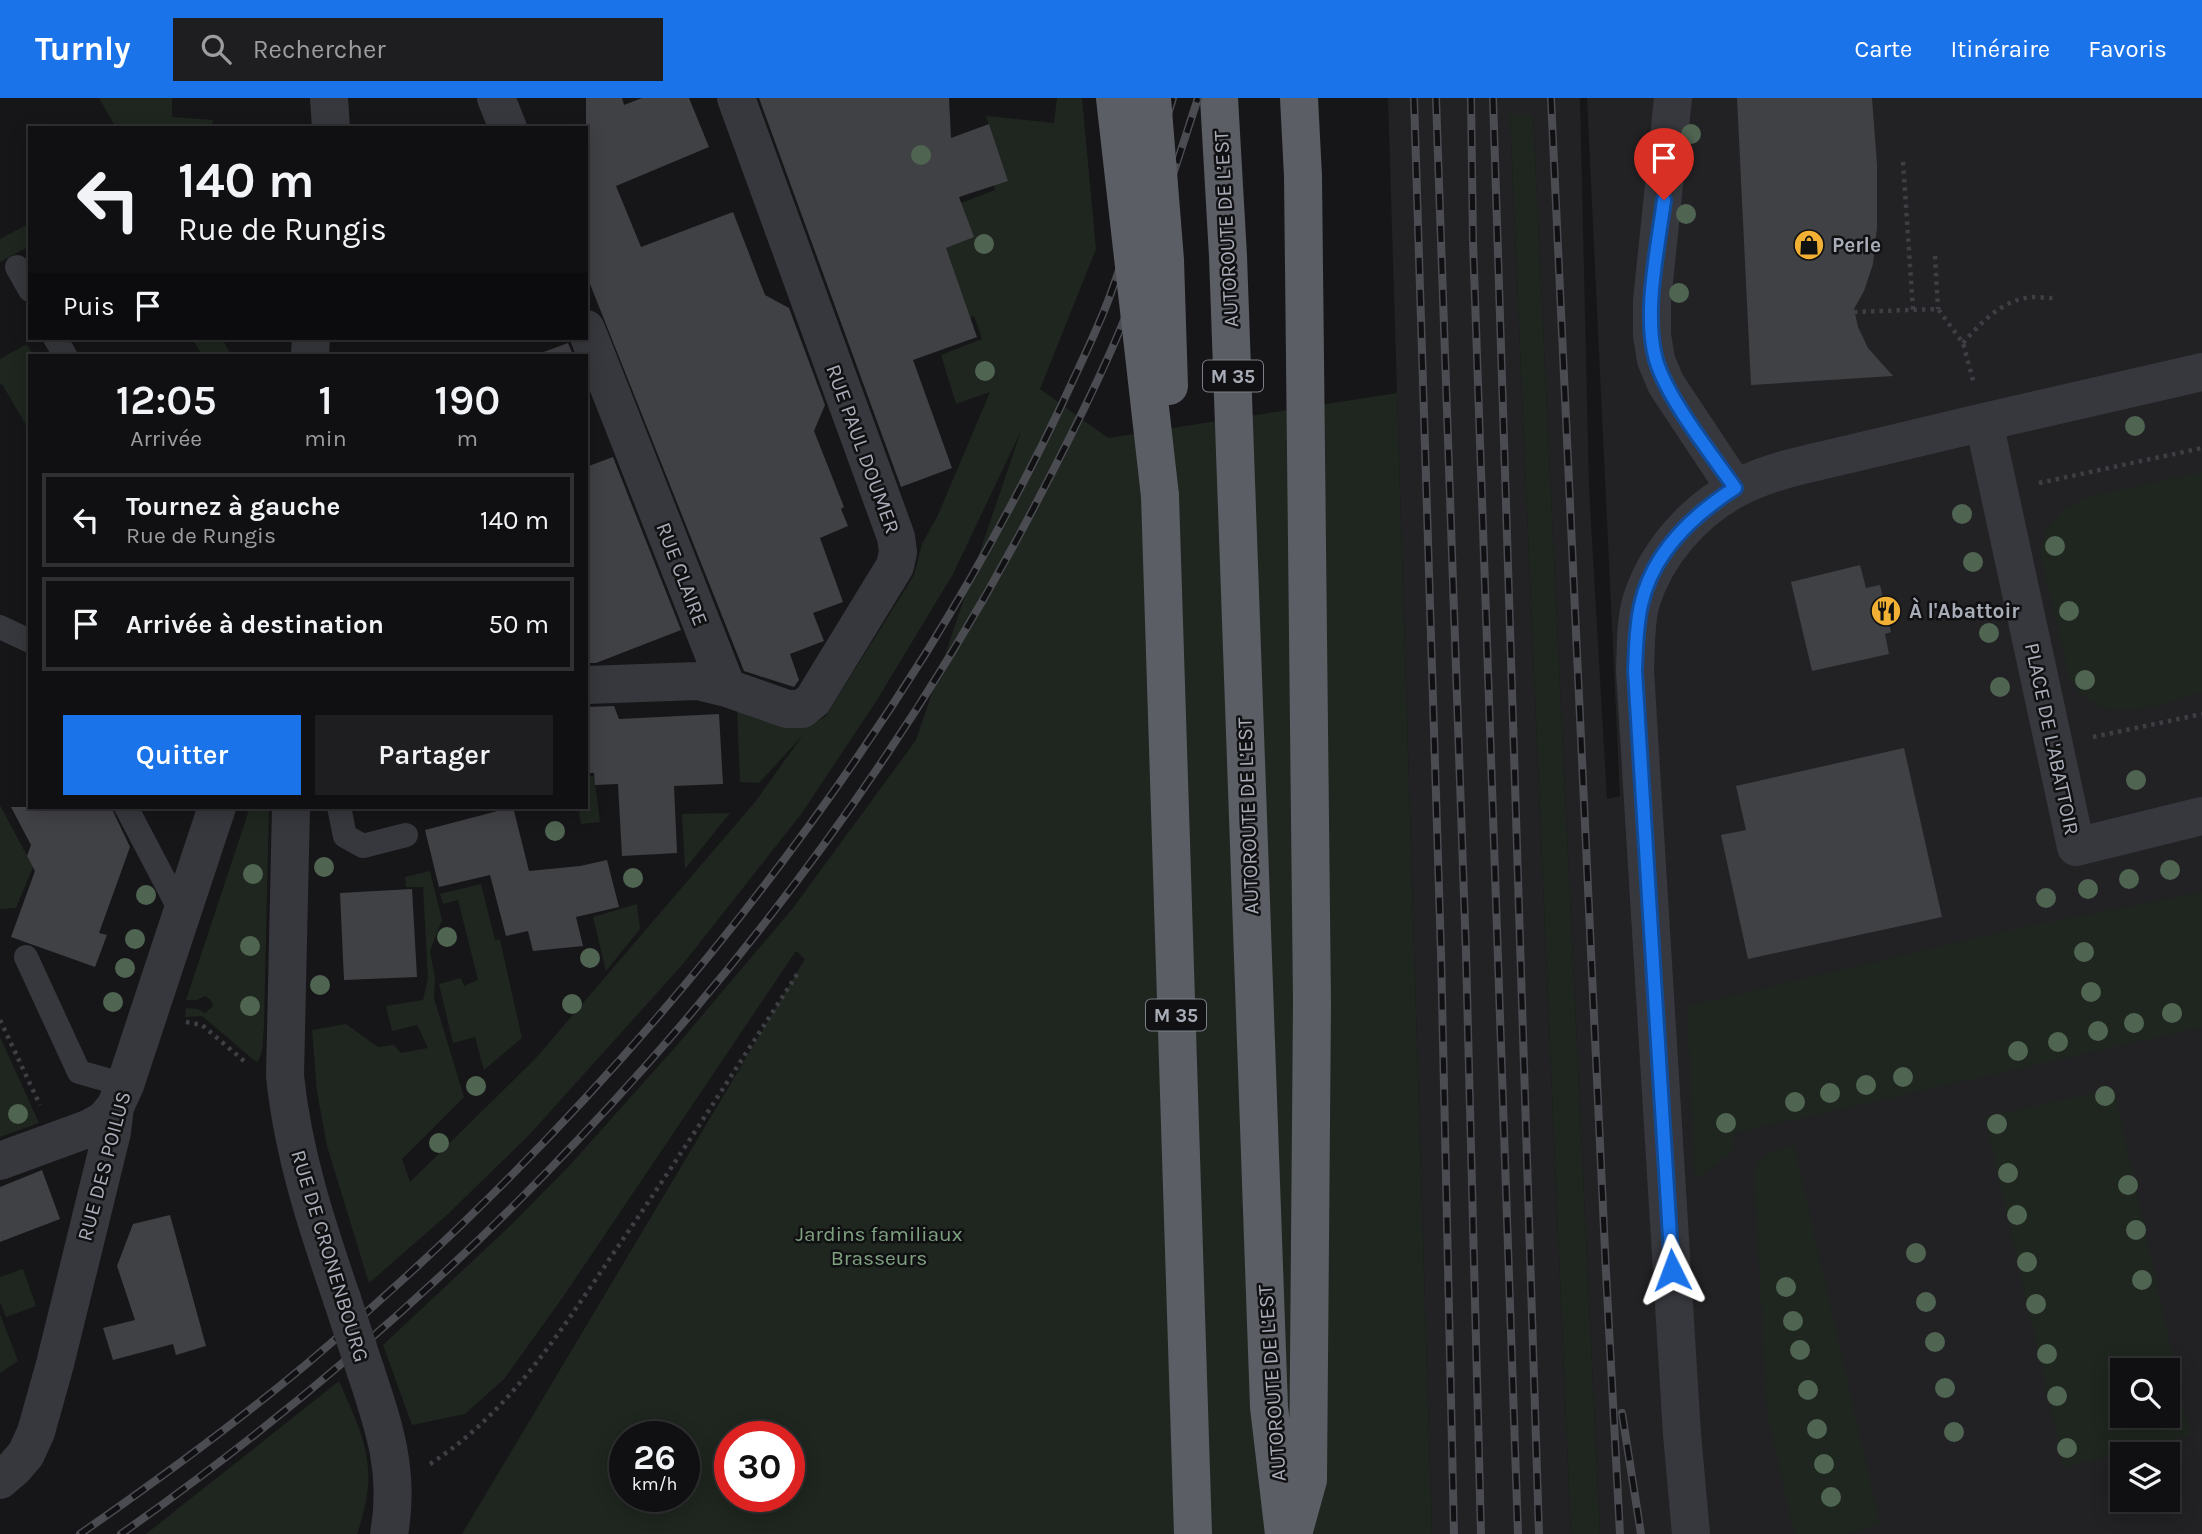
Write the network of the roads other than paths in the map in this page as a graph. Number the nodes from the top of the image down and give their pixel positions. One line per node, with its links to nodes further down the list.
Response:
1 (329, 98): 9 (street)
2 (496, 98): 10 (street)
3 (736, 98): 21 (street, RUE PAUL DOUMER)
4 (1115, 98): 17 (highway, bridge)
5 (1152, 98): 17 (highway, M 35, bridge)
6 (1219, 98): 35 (highway, AUTOROUTE DE L’EST / M 35)
7 (1299, 98): 36 (highway)
8 (1673, 98): 16 (street)
9 (331, 126)
10 (507, 126)
11 (17, 267): 12 (lane)
12 (28, 286)
13 (588, 334): 21 (street, RUE CLAIRE)
14 (2202, 372): 15 (street)
15 (1984, 422): 16 (street); 26 (street, PLACE DE L'ABATTOIR)
16 (1735, 488): 37 (street)
17 (1160, 496): 34 (highway, M 35)
18 (0, 626): 19 (lane)
19 (28, 640)
20 (588, 685): 21 (street)
21 (727, 688)
22 (127, 809): 28 (lane)
23 (216, 809): 28 (street, RUE DES POILUS)
24 (291, 809): 33 (street, RUE DE CRONENBOURG, bridge)
25 (339, 809): 27 (lane)
26 (2202, 816)
27 (406, 835)
28 (181, 912): 30 (street, RUE DES POILUS)
29 (26, 957): 30 (lane)
30 (120, 1096): 31 (street); 32 (street, RUE DES POILUS)
31 (0, 1161)
32 (0, 1480)
33 (389, 1534)
34 (1192, 1534)
35 (1284, 1534)
36 (1293, 1534)
37 (1691, 1534)

